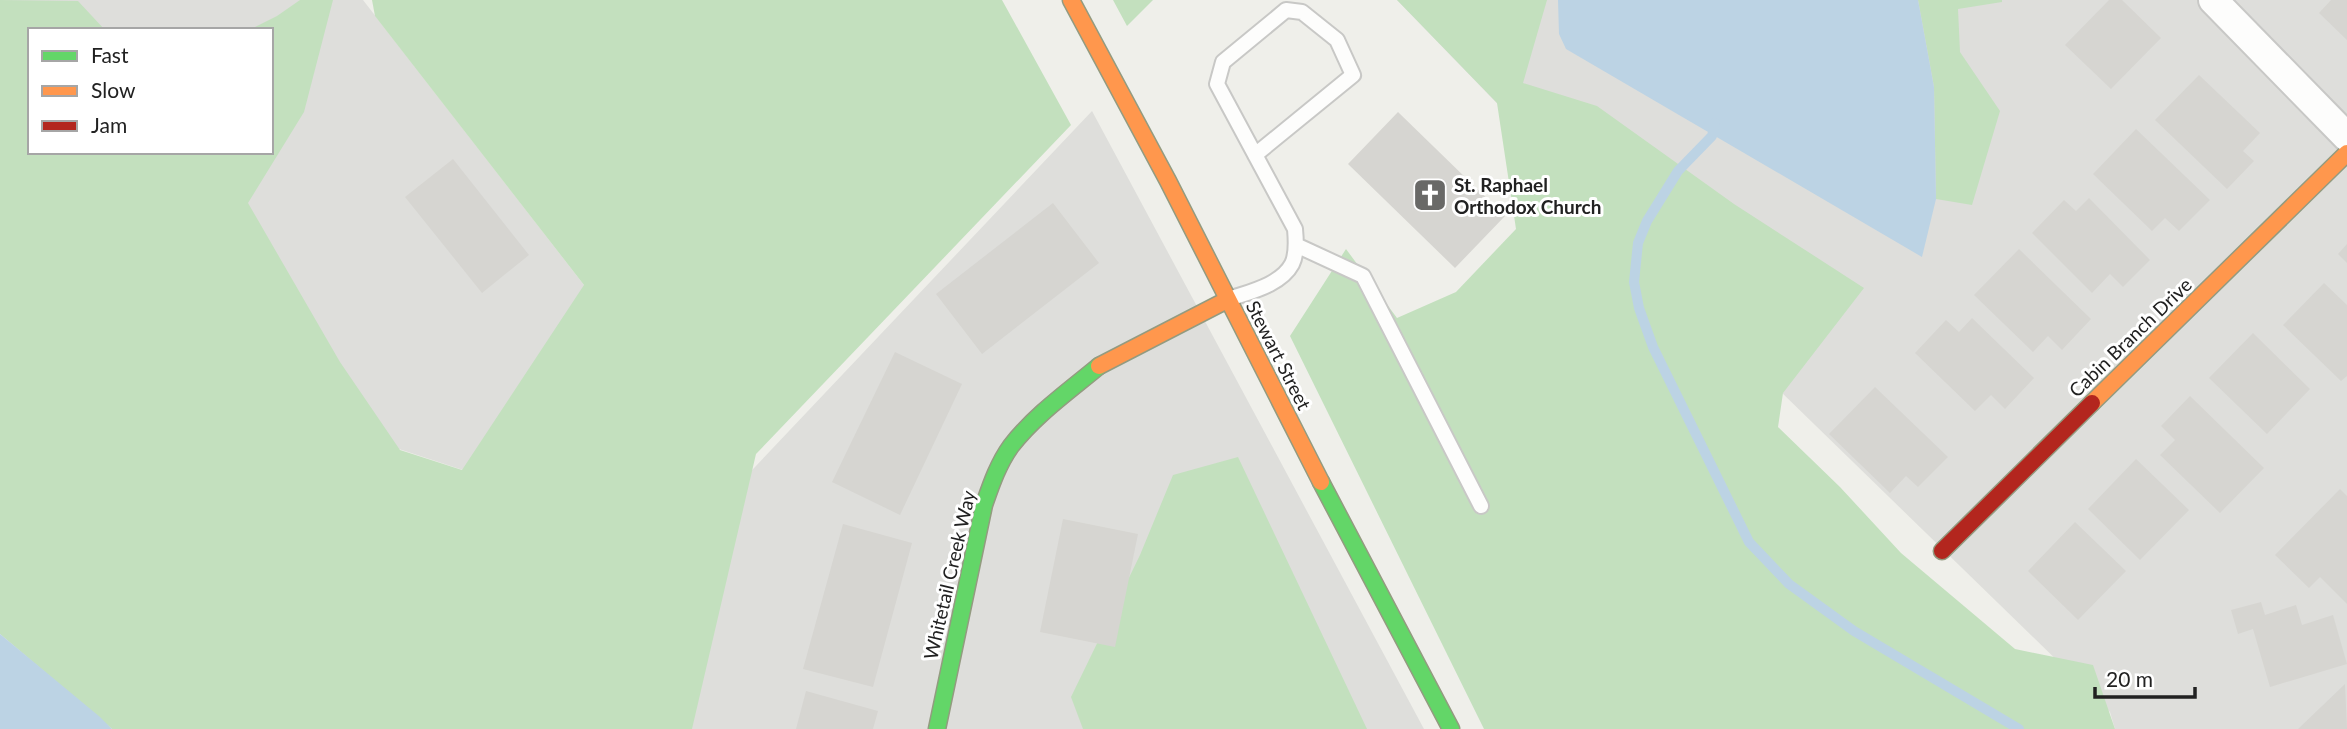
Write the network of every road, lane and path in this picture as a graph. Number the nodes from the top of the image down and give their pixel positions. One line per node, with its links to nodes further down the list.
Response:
1 (1072, 0): 7 (street, Stewart Street)
2 (2213, 0): 3 (street)
3 (2347, 137)
4 (2347, 153): 9 (street, Cabin Branch Drive)
5 (1255, 155): 5 (lane); 6 (lane)
6 (1296, 245): 7 (lane); 8 (lane)
7 (1227, 300): 10 (street, Whitetail Creek Way); 11 (street, Stewart Street)
8 (1481, 506)
9 (1942, 551)
10 (937, 729)
11 (1451, 729)

